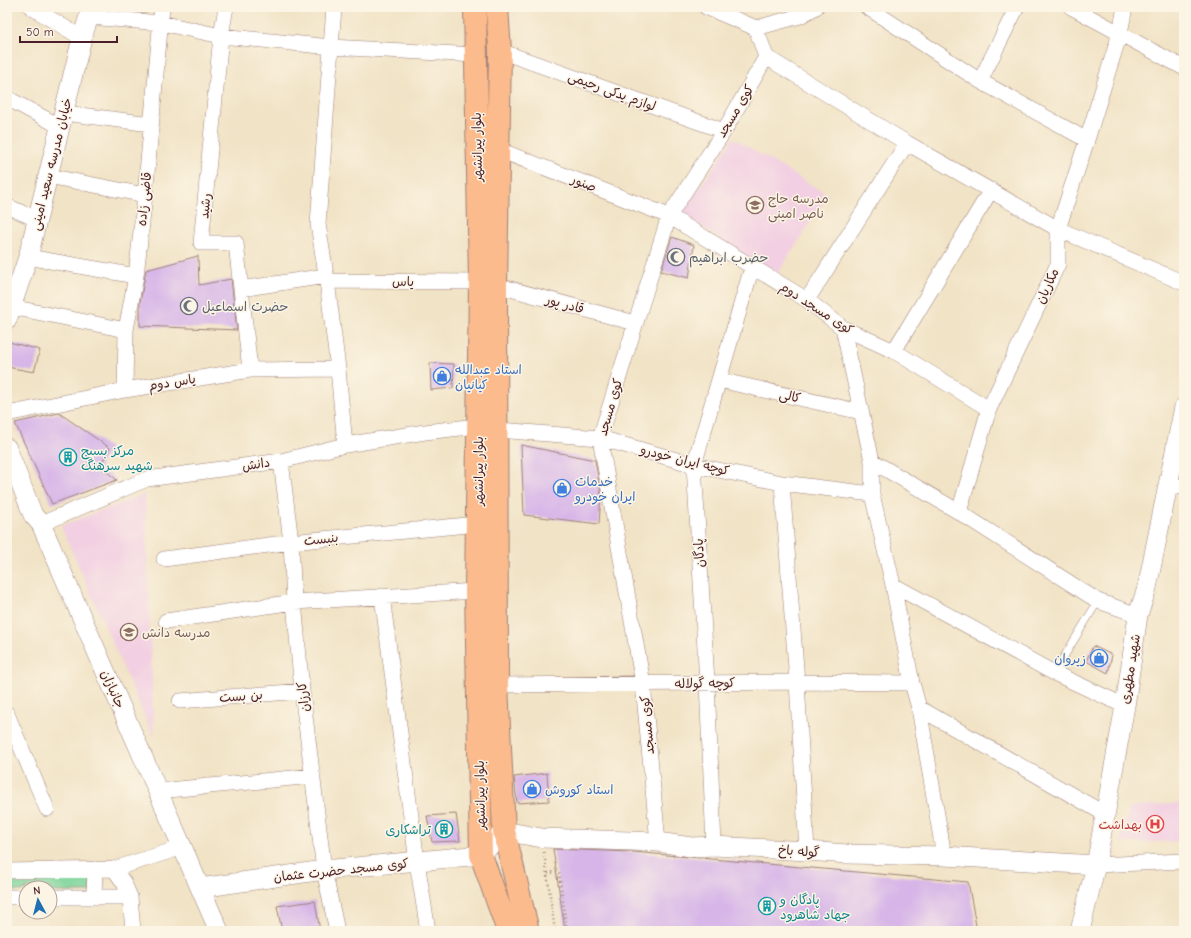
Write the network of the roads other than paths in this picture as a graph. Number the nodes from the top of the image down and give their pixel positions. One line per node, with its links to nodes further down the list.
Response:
1 (31, 7): 19 (street)
2 (162, 7): 15 (street, قاضی زاده)
3 (226, 7): 18 (street, رشید)
4 (334, 7): 20 (street)
5 (475, 7): 22 (main road, بلوار پیرانشهر)
6 (497, 7): 21 (main road, بلوار پیرانشهر)
7 (706, 7): 16 (street)
8 (816, 7): 14 (street)
9 (867, 7): 25 (street)
10 (1017, 7): 25 (street)
11 (1071, 7): 17 (street)
12 (1125, 7): 17 (street, مکاریان)
13 (91, 12): 15 (street); 19 (street, خیابان مدرسه سعید امینی)
14 (799, 12): 16 (street)
15 (161, 23): 18 (street); 28 (street, قاضی زاده)
16 (756, 28): 23 (street)
17 (1120, 33): 24 (street); 30 (street, مکاریان)
18 (221, 36): 20 (street); 46 (street, رشید)
19 (82, 38): 27 (street, خیابان مدرسه سعید امینی)
20 (331, 47): 22 (street); 43 (street)
21 (500, 51): 29 (street, لوازم یدکی رحیمی); 32 (main road, بلوار پیرانشهر)
22 (476, 55): 44 (main road, بلوار پیرانشهر)
23 (766, 57): 29 (street, کوی مسجد); 31 (street)
24 (1184, 68)
25 (980, 81): 30 (street)
26 (7, 98): 27 (street)
27 (63, 120): 28 (street); 33 (street, خیابان مدرسه سعید امینی)
28 (151, 124): 35 (street, قاضی زاده)
29 (724, 131): 37 (street, کوی مسجد)
30 (1087, 140): 39 (street, مکاریان)
31 (907, 143): 34 (street); 47 (street)
32 (499, 150): 37 (street, صنور); 44 (main road, بلوار پیرانشهر)
33 (48, 176): 35 (street); 38 (street, خیابان مدرسه سعید امینی)
34 (991, 190): 39 (street); 52 (street)
35 (145, 194): 42 (street, قاضی زاده)
36 (7, 206): 38 (street)
37 (669, 216): 41 (street, کوی مسجد دوم); 49 (street, کوی مسجد)
38 (38, 220): 40 (street, خیابان مدرسه سعید امینی)
39 (1058, 229): 45 (street); 58 (street, مکاریان)
40 (28, 257): 42 (street); 48 (street, خیابان مدرسه سعید امینی)
41 (752, 267): 47 (street, کوی مسجد دوم); 55 (street, پادگان)
42 (136, 276): 51 (street, قاضی زاده)
43 (327, 279): 44 (street, یاس); 46 (street, یاس); 53 (street)
44 (488, 283): 49 (street, قادر پور); 61 (main road, بلوار پیرانشهر)
45 (1184, 283)
46 (241, 289): 54 (street, رشید)
47 (807, 300): 50 (street, کوی مسجد دوم)
48 (9, 314): 51 (street)
49 (635, 323): 62 (street, کوی مسجد)
50 (843, 328): 52 (street, کوی مسجد دوم); 59 (street)
51 (126, 330): 56 (street, قاضی زاده)
52 (894, 351): 58 (street, کوی مسجد دوم)
53 (338, 368): 54 (street, یاس دوم); 63 (street)
54 (250, 370): 56 (street, یاس دوم)
55 (719, 380): 59 (street, کالی); 67 (street, پادگان)
56 (125, 390): 60 (street, یاس دوم)
57 (1184, 407): 69 (street, شهید مطهری)
58 (989, 409): 71 (street, مکاریان)
59 (861, 412): 66 (street)
60 (7, 414)
61 (488, 428): 62 (street, کوچه ایران خودرو); 63 (street, دانش); 73 (main road, بلوار پیرانشهر); 88 (main road, بلوار پیرانشهر)
62 (600, 438): 67 (street, کوچه ایران خودرو); 87 (street, کوی مسجد)
63 (345, 445): 65 (street, دانش)
64 (7, 448): 72 (street, جانبازان)
65 (281, 461): 72 (street, دانش); 74 (street, کارزان)
66 (872, 461): 70 (street); 71 (street)
67 (694, 464): 68 (street, کوچه ایران خودرو); 84 (street, پادگان)
68 (782, 483): 70 (street, کوچه ایران خودرو); 85 (street)
69 (1176, 485): 81 (street, شهید مطهری)
70 (872, 494): 76 (street)
71 (959, 512): 79 (street)
72 (41, 524): 95 (street, جانبازان)
73 (478, 524): 74 (street, بنبست); 77 (main road, بلوار پیرانشهر)
74 (291, 542): 75 (street, بنبست); 80 (street, کارزان)
75 (164, 559)
76 (893, 585): 83 (street); 86 (street)
77 (476, 591): 78 (street); 103 (main road, بلوار پیرانشهر)
78 (382, 596): 80 (street); 106 (street)
79 (1098, 601): 81 (street); 83 (lane)
80 (294, 602): 82 (street); 89 (street, کارزان)
81 (1138, 614): 91 (street, شهید مطهری)
82 (166, 621)
83 (1054, 673): 91 (street)
84 (707, 682): 85 (street, کوچه گولاله); 87 (street, کوچه گولاله); 100 (street, پادگان)
85 (797, 682): 86 (street, کوچه گولاله); 102 (street)
86 (912, 683): 92 (street)
87 (643, 684): 88 (street, کوچه گولاله); 99 (street, کوی مسجد)
88 (497, 685): 98 (main road, بلوار پیرانشهر)
89 (302, 691): 90 (street, بن بست); 94 (street, کارزان)
90 (180, 700)
91 (1125, 706): 97 (street, شهید مطهری)
92 (919, 708): 97 (street); 104 (street)
93 (7, 714): 96 (street)
94 (314, 776): 95 (street); 110 (street, کارزان)
95 (158, 791): 101 (street, جانبازان)
96 (47, 809)
97 (1105, 814): 107 (street, شهید مطهری)
98 (504, 831): 99 (street, گوله باخ); 103 (street); 123 (main road, بلوار پیرانشهر)
99 (658, 842): 100 (street, گوله باخ)
100 (714, 846): 102 (street, گوله باخ)
101 (183, 847): 109 (street); 112 (street, جانبازان)
102 (807, 851): 104 (street, گوله باخ)
103 (482, 856): 106 (street, کوی مسجد حضرت عثمان); 122 (main road, بلوار پیرانشهر)
104 (944, 856): 107 (street, گوله باخ)
105 (1184, 861): 107 (street)
106 (417, 862): 110 (street, کوی مسجد حضرت عثمان); 121 (street)
107 (1096, 865): 124 (street, شهید مطهری)
108 (95, 869): 109 (street); 111 (street); 116 (street)
109 (114, 869): 117 (street)
110 (324, 870): 112 (street, کوی مسجد حضرت عثمان); 120 (street, کارزان)
111 (7, 871)
112 (200, 888): 119 (street, جانبازان)
113 (7, 897): 114 (street)
114 (18, 897)
115 (58, 897): 116 (street)
116 (94, 897): 117 (street)
117 (130, 897): 118 (street)
118 (132, 931)
119 (219, 931)
120 (337, 931)
121 (428, 931)
122 (508, 931)
123 (528, 931)
124 (1080, 931)

